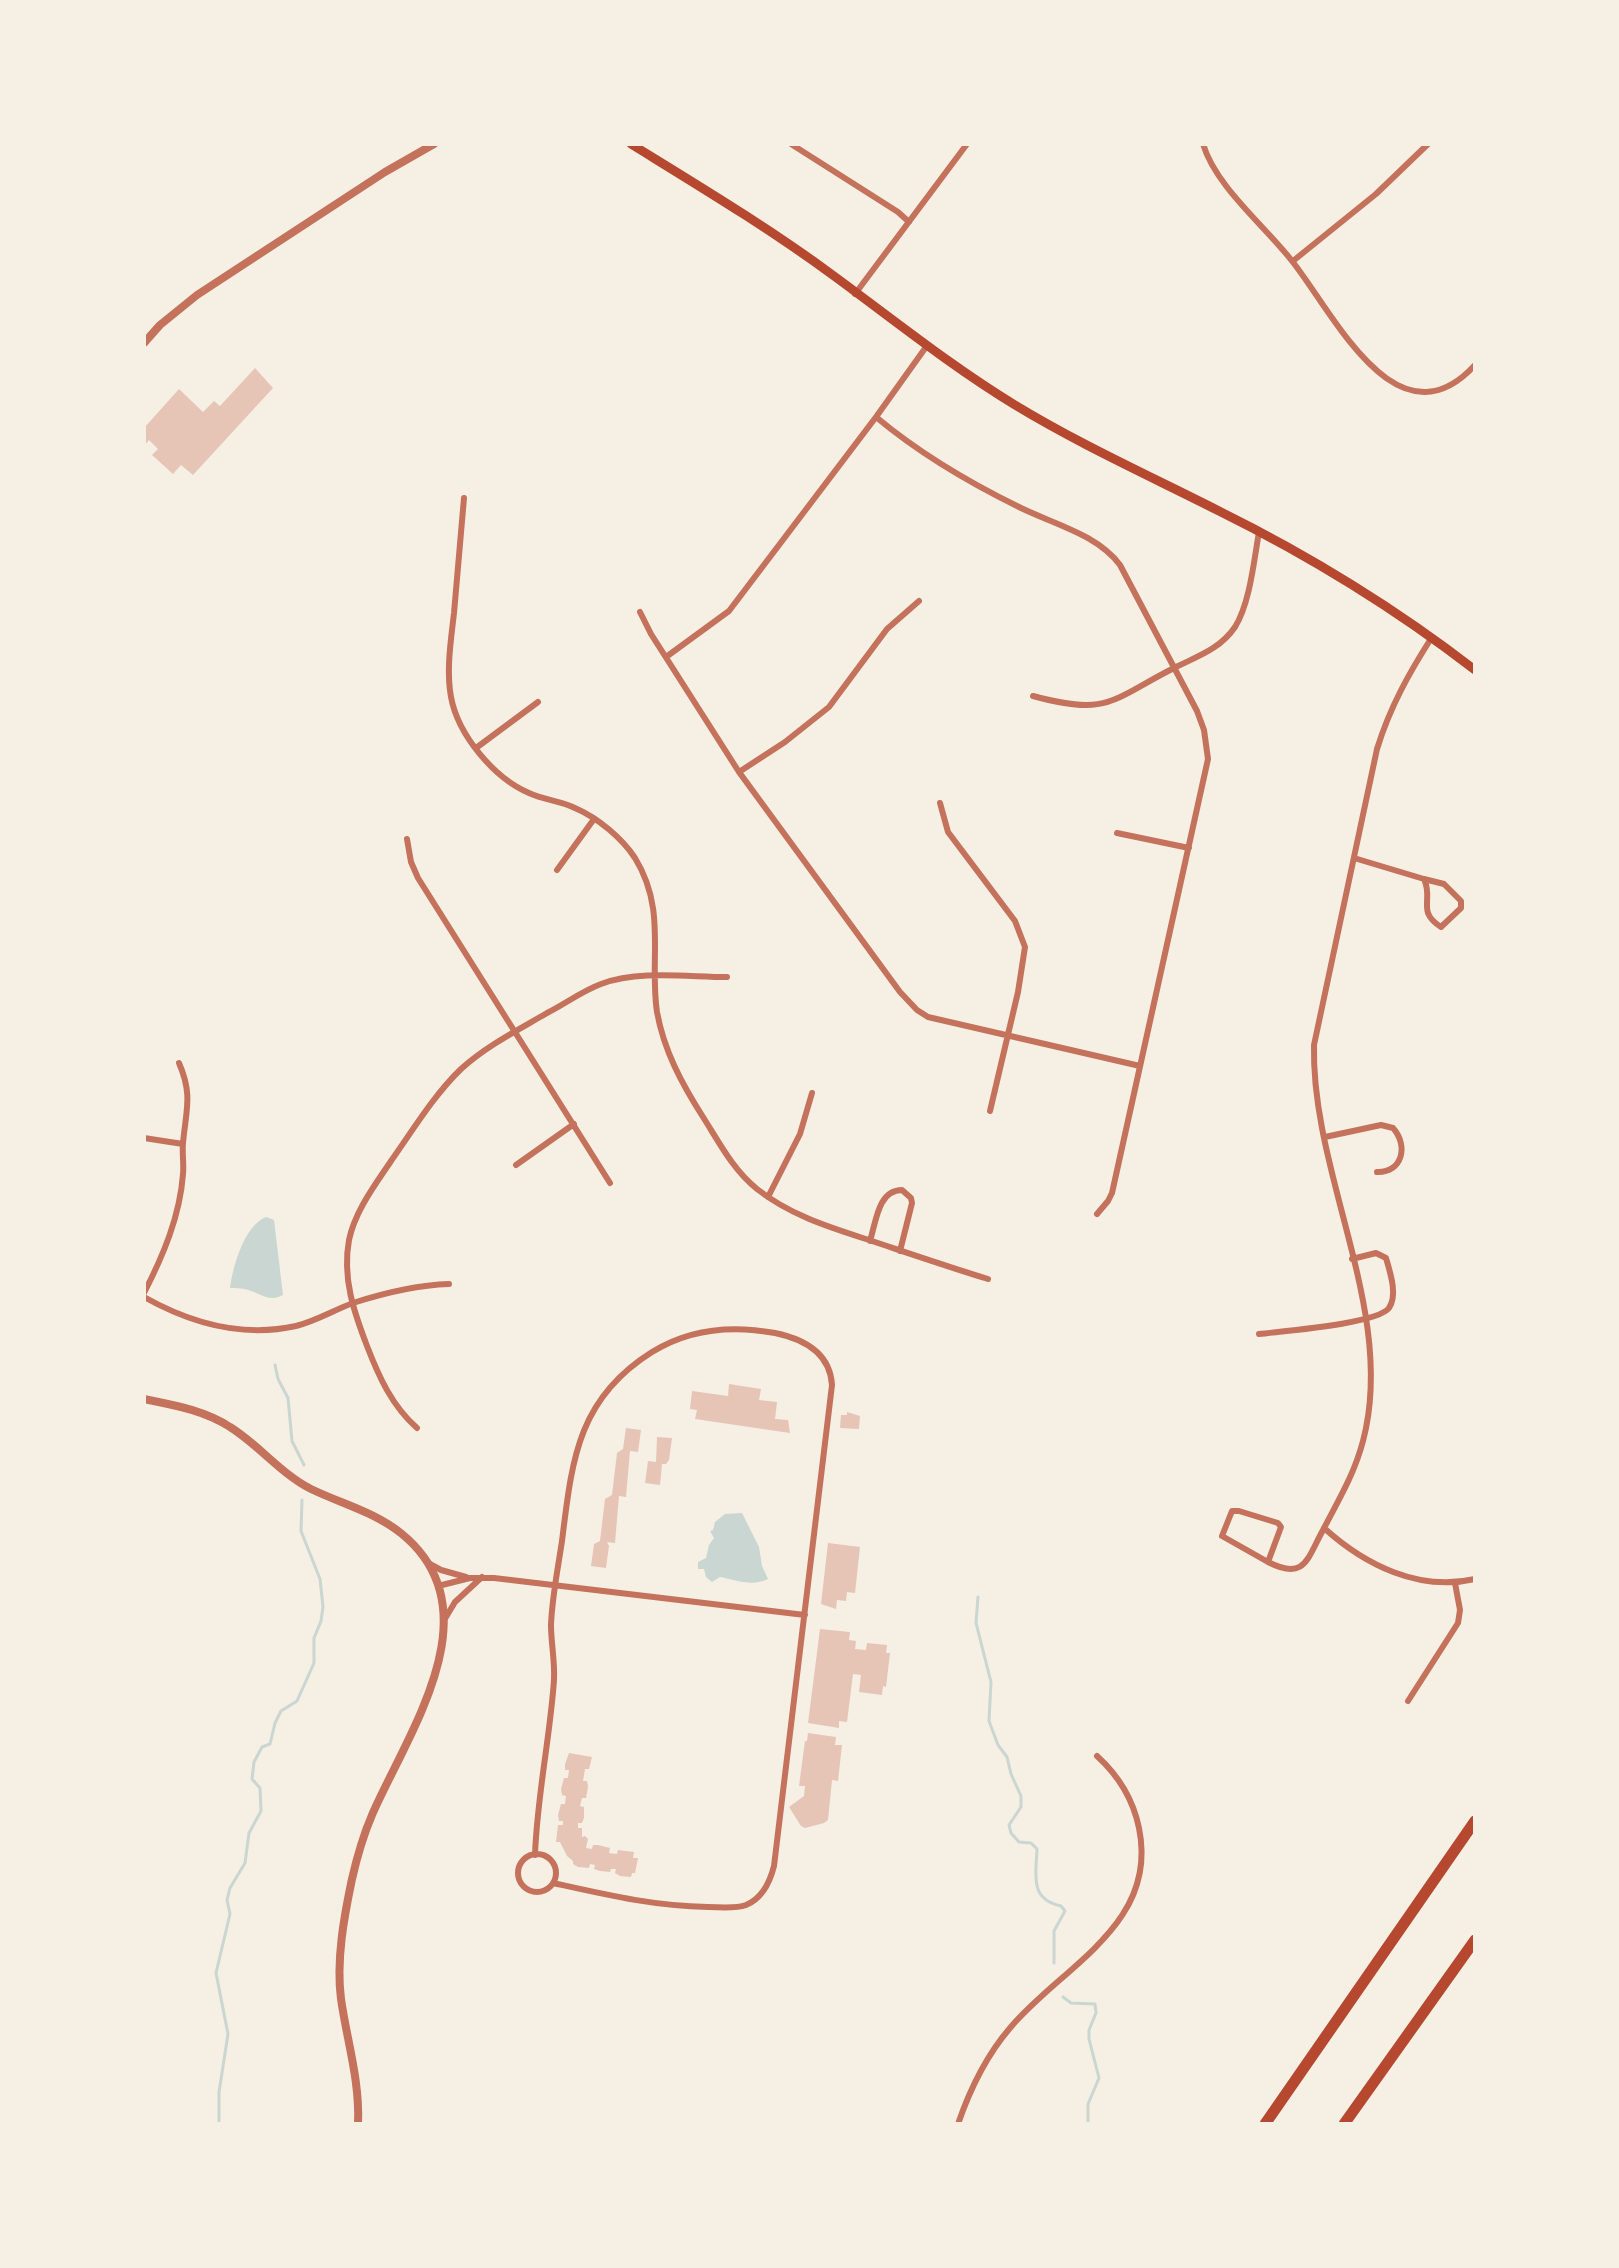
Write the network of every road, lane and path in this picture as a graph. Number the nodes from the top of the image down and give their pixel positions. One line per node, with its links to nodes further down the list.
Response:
1 (434, 144): 10 (street)
2 (631, 144): 9 (main road)
3 (791, 144): 7 (street)
4 (967, 144): 7 (street)
5 (1203, 144): 8 (street)
6 (1428, 144): 8 (street)
7 (909, 222): 9 (street)
8 (1293, 261): 12 (street)
9 (855, 294): 11 (main road)
10 (144, 343)
11 (926, 347): 13 (street); 15 (main road)
12 (1475, 365)
13 (876, 417): 19 (street); 20 (street)
14 (464, 498): 24 (street)
15 (1259, 532): 18 (main road); 20 (street)
16 (919, 601): 25 (street)
17 (640, 612): 19 (street)
18 (1432, 637): 21 (main road); 31 (street)
19 (666, 657): 25 (street)
20 (1174, 668): 22 (street); 30 (street)
21 (1475, 670)
22 (1033, 696)
23 (538, 702): 24 (street)
24 (476, 748): 27 (street)
25 (739, 772): 37 (street)
26 (940, 803): 37 (street)
27 (594, 819): 32 (street); 34 (street)
28 (1117, 833): 30 (street)
29 (407, 839): 36 (street)
30 (1189, 848): 39 (street)
31 (1354, 858): 33 (street); 43 (street)
32 (557, 870)
33 (1424, 879): 33 (street)
34 (655, 977): 35 (street); 36 (street); 49 (street)
35 (727, 977)
36 (514, 1032): 42 (street); 57 (street)
37 (1008, 1036): 39 (street); 41 (street)
38 (179, 1063): 45 (street)
39 (1140, 1066): 50 (street)
40 (812, 1093): 49 (street)
41 (990, 1111)
42 (574, 1124): 46 (street); 48 (street)
43 (1325, 1137): 47 (street); 53 (street)
44 (144, 1138): 45 (street)
45 (183, 1144): 56 (street)
46 (516, 1165)
47 (1377, 1172)
48 (610, 1183)
49 (768, 1197): 51 (street)
50 (1097, 1214)
51 (870, 1241): 52 (street); 52 (street)
52 (900, 1251): 54 (street)
53 (1352, 1259): 58 (street); 58 (street)
54 (988, 1279)
55 (449, 1284): 57 (street)
56 (144, 1295): 57 (street)
57 (353, 1304): 61 (street)
58 (1366, 1320): 59 (street); 62 (street)
59 (1259, 1334)
60 (144, 1399): 63 (street)
61 (417, 1428)
62 (1324, 1528): 64 (street); 68 (street)
63 (425, 1561): 66 (street); 70 (street)
64 (1268, 1562): 64 (street)
65 (482, 1577): 66 (street); 69 (street); 72 (street)
66 (470, 1578): 70 (street)
67 (1475, 1579): 68 (street)
68 (1455, 1583): 73 (street)
69 (556, 1585): 71 (street); 71 (street); 76 (street)
70 (438, 1586): 72 (street)
71 (805, 1615): 77 (street)
72 (443, 1622): 79 (street)
73 (1408, 1701)
74 (1097, 1756): 80 (street)
75 (1475, 1821): 81 (highway)
76 (535, 1855): 77 (street); 77 (street)
77 (553, 1883)
78 (1475, 1940): 82 (highway)
79 (358, 2124)
80 (958, 2124)
81 (1265, 2124)
82 (1344, 2124)

